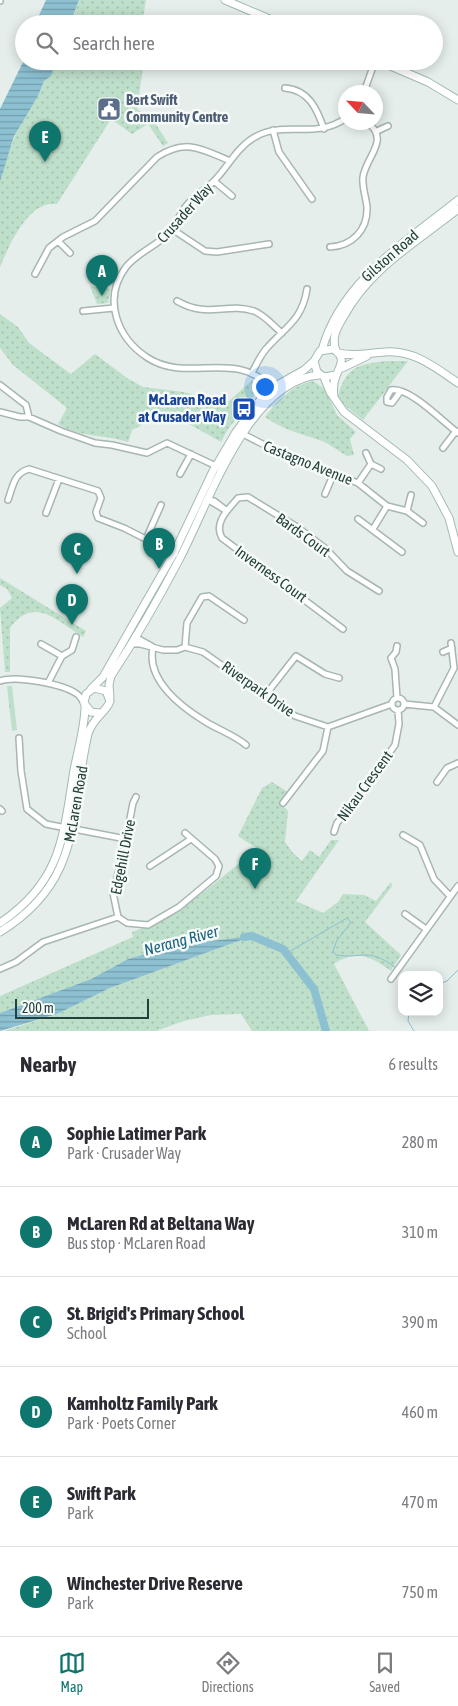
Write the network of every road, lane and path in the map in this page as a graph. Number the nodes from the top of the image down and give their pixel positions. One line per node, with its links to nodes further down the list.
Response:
1 (225, 0): 2 (main road)
2 (260, 15)
3 (373, 70): 5 (street)
4 (399, 70): 7 (main road)
5 (367, 85)
6 (285, 88): 10 (street)
7 (458, 100)
8 (338, 122): 10 (street, Crusader Way)
9 (388, 126): 12 (street)
10 (324, 129): 11 (street, Crusader Way)
11 (273, 130): 13 (street, Crusader Way); 16 (street)
12 (377, 131): 22 (street)
13 (230, 161): 14 (street, Crusader Way); 20 (street)
14 (214, 181): 15 (street); 19 (street, Crusader Way)
15 (232, 196)
16 (312, 199)
17 (458, 200): 30 (main road, Gilston Road)
18 (458, 209): 31 (main road, Gilston Road)
19 (172, 229): 21 (street); 27 (street, Crusader Way)
20 (58, 241): 23 (street); 24 (street)
21 (269, 244)
22 (330, 247)
23 (70, 253)
24 (35, 274)
25 (307, 289): 29 (street)
26 (177, 301): 29 (street)
27 (114, 308): 28 (street); 35 (street, Crusader Way)
28 (83, 311)
29 (282, 333): 35 (street)
30 (322, 350): 31 (main road); 33 (main road)
31 (337, 352): 32 (main road); 34 (main road)
32 (374, 353): 34 (main road); 38 (main road)
33 (314, 361): 37 (main road); 40 (main road)
34 (342, 368): 36 (main road)
35 (252, 373): 40 (street, Crusader Way)
36 (336, 375): 37 (main road); 42 (main road)
37 (322, 376): 42 (main road); 46 (main road)
38 (458, 383)
39 (0, 385): 44 (street)
40 (272, 388): 51 (main road)
41 (400, 392): 45 (street)
42 (334, 398): 72 (main road)
43 (0, 412): 44 (street)
44 (30, 417): 49 (street)
45 (457, 432): 47 (street)
46 (243, 434): 53 (street, Castagno Avenue); 61 (main road)
47 (442, 448)
48 (366, 453): 50 (street)
49 (191, 454): 51 (street); 54 (street)
50 (370, 464): 52 (street); 56 (street)
51 (216, 466): 58 (main road)
52 (381, 469)
53 (334, 473): 56 (street, Castagno Avenue); 57 (street)
54 (180, 474)
55 (59, 479): 60 (street); 66 (street); 70 (street)
56 (358, 483): 63 (street, Castagno Avenue)
57 (325, 494)
58 (201, 496): 61 (street); 73 (main road)
59 (411, 496): 65 (street)
60 (8, 500)
61 (208, 500): 64 (street); 73 (main road)
62 (161, 505): 70 (street)
63 (387, 506): 65 (street, Castagno Avenue); 69 (street)
64 (227, 511): 74 (street, Bards Court); 76 (street, Inverness Court)
65 (407, 511): 68 (street, Castagno Avenue)
66 (46, 514)
67 (358, 518): 69 (street)
68 (423, 523)
69 (372, 529): 71 (street)
70 (146, 539): 73 (street)
71 (402, 552)
72 (458, 552)
73 (177, 555): 77 (main road); 79 (main road)
74 (379, 591)
75 (244, 620): 83 (street)
76 (343, 629)
77 (136, 636): 79 (street); 81 (main road); 84 (street)
78 (76, 637): 86 (street)
79 (124, 640): 90 (main road)
80 (41, 644): 86 (street)
81 (131, 644): 84 (street, Riverpark Drive); 93 (main road)
82 (397, 646): 94 (street)
83 (185, 647): 84 (street, Riverpark Drive); 91 (street, Riverpark Drive)
84 (153, 648): 104 (street)
85 (443, 652): 98 (street)
86 (62, 656): 89 (street)
87 (339, 678): 91 (street)
88 (0, 681): 89 (street)
89 (48, 683): 92 (street)
90 (90, 690): 92 (street); 93 (main road); 95 (main road)
91 (267, 692): 102 (street, Riverpark Drive)
92 (77, 694): 95 (street)
93 (110, 697): 100 (main road)
94 (397, 698): 96 (street); 97 (street)
95 (85, 704): 100 (main road); 109 (main road, McLaren Road)
96 (392, 704): 99 (street); 102 (street)
97 (404, 704): 98 (street); 99 (street)
98 (434, 707): 101 (street)
99 (398, 710): 110 (street, Nikau Crescent)
100 (100, 713): 109 (main road, McLaren Road)
101 (458, 725)
102 (328, 727): 108 (street)
103 (19, 738): 109 (street)
104 (246, 745)
105 (458, 762): 106 (street)
106 (437, 782)
107 (136, 797): 113 (street, Edgehill Drive)
108 (283, 803)
109 (70, 828): 113 (street); 120 (main road, McLaren Road); 122 (main road, McLaren Road)
110 (334, 832)
111 (185, 833): 114 (street)
112 (403, 835): 117 (street)
113 (126, 839): 119 (street, Edgehill Drive)
114 (191, 839): 115 (street); 119 (street)
115 (150, 866)
116 (458, 886): 117 (street)
117 (450, 896): 121 (street)
118 (405, 914): 121 (street)
119 (118, 917): 123 (street)
120 (0, 923)
121 (426, 929): 124 (street)
122 (0, 932)
123 (0, 968)
124 (391, 979)

